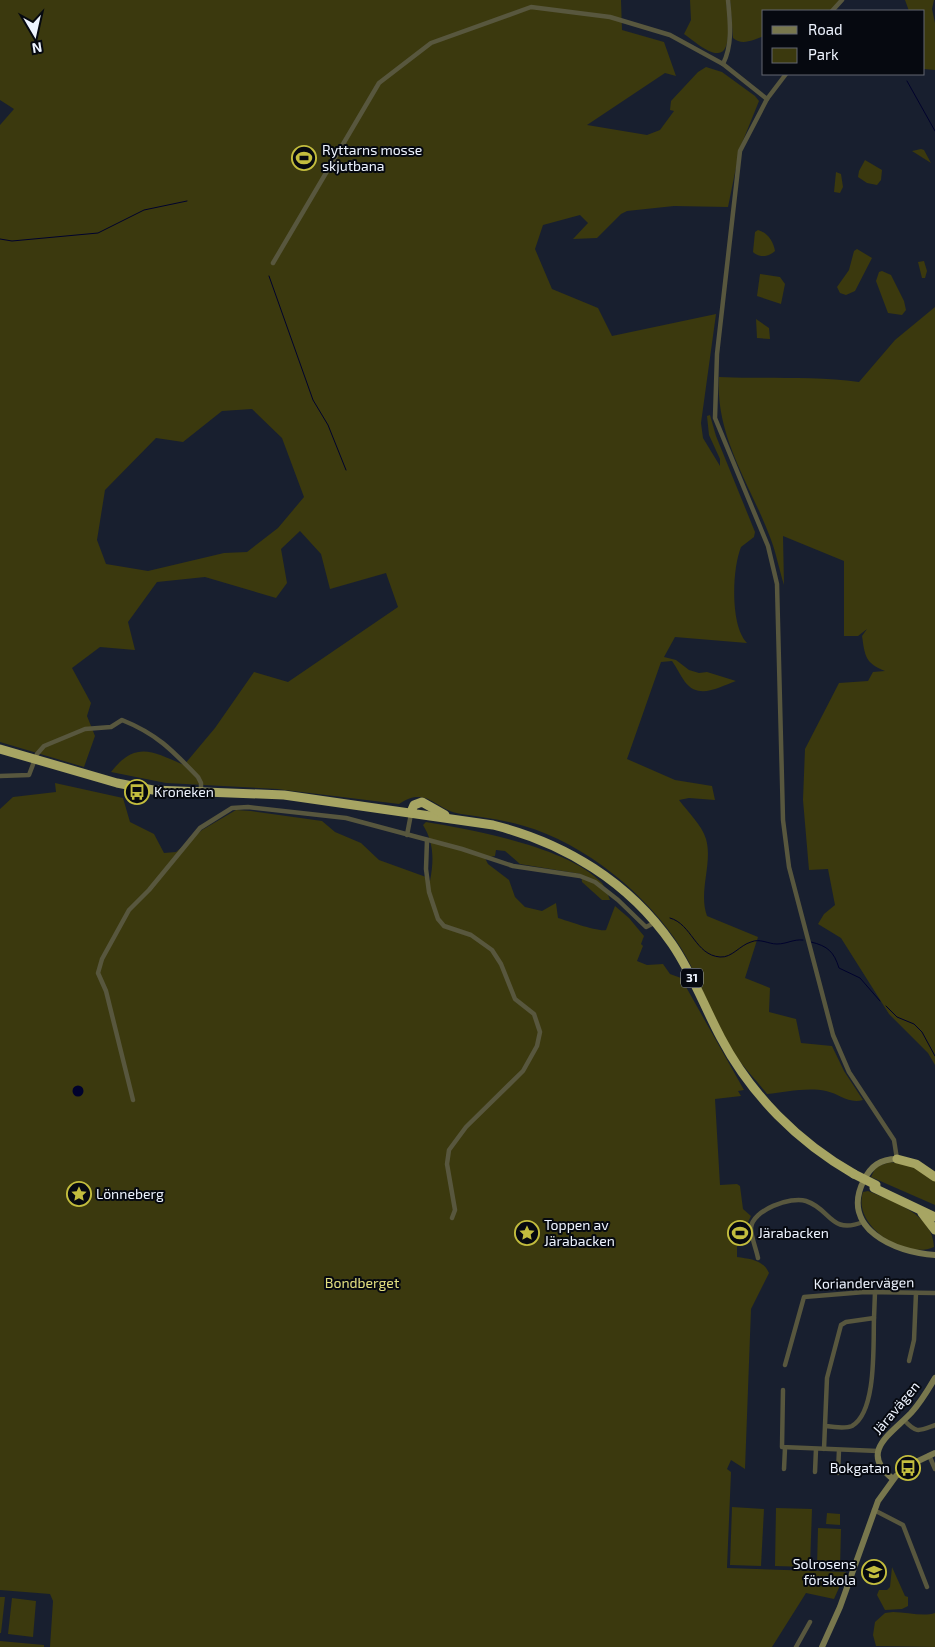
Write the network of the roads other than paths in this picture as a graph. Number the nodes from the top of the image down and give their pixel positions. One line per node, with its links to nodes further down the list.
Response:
1 (728, 0): 4 (street)
2 (842, 0): 3 (street)
3 (833, 10)
4 (723, 64): 6 (street); 7 (street)
5 (785, 75): 6 (street)
6 (766, 99): 18 (street)
7 (273, 263)
8 (0, 749): 10 (highway, 31)
9 (0, 755): 10 (highway, 31)
10 (35, 762): 11 (street); 12 (highway, 31); 12 (street); 13 (highway, 31)
11 (0, 776)
12 (201, 792): 13 (highway, 31)
13 (411, 814): 14 (street); 16 (highway, 31); 19 (highway, 31)
14 (407, 835): 15 (street); 17 (street)
15 (427, 840): 16 (street); 24 (street)
16 (652, 924): 19 (highway, 31)
17 (133, 1100)
18 (897, 1159): 20 (highway); 25 (street)
19 (853, 1176): 21 (highway, 31, bridge)
20 (935, 1177)
21 (875, 1187): 22 (highway, 31); 23 (highway, 31)
22 (918, 1210): 23 (highway, 31); 26 (highway)
23 (934, 1213)
24 (452, 1218)
25 (863, 1222): 27 (street); 28 (street)
26 (935, 1230)
27 (935, 1255)
28 (758, 1258)
29 (875, 1292): 30 (street, Koriandervägen); 32 (street); 34 (street, Koriandervägen)
30 (916, 1293): 31 (street, Koriandervägen); 33 (street)
31 (935, 1293)
32 (874, 1318): 39 (street); 39 (street)
33 (908, 1361)
34 (785, 1365)
35 (935, 1378): 37 (street, Järavägen)
36 (783, 1390): 40 (street)
37 (904, 1420): 38 (street); 44 (street, Järavägen)
38 (935, 1425)
39 (825, 1426): 42 (street)
40 (785, 1448): 41 (street); 46 (street)
41 (816, 1449): 42 (street); 48 (street)
42 (824, 1449): 43 (street)
43 (839, 1450): 44 (street); 49 (street)
44 (878, 1451): 50 (street, Järavägen)
45 (932, 1454): 47 (street); 50 (street)
46 (784, 1469)
47 (935, 1469)
48 (815, 1472)
49 (838, 1473)
50 (893, 1479): 51 (street)
51 (874, 1510): 52 (street); 55 (street)
52 (927, 1587)
53 (810, 1622): 54 (street)
54 (796, 1647)
55 (822, 1647)

